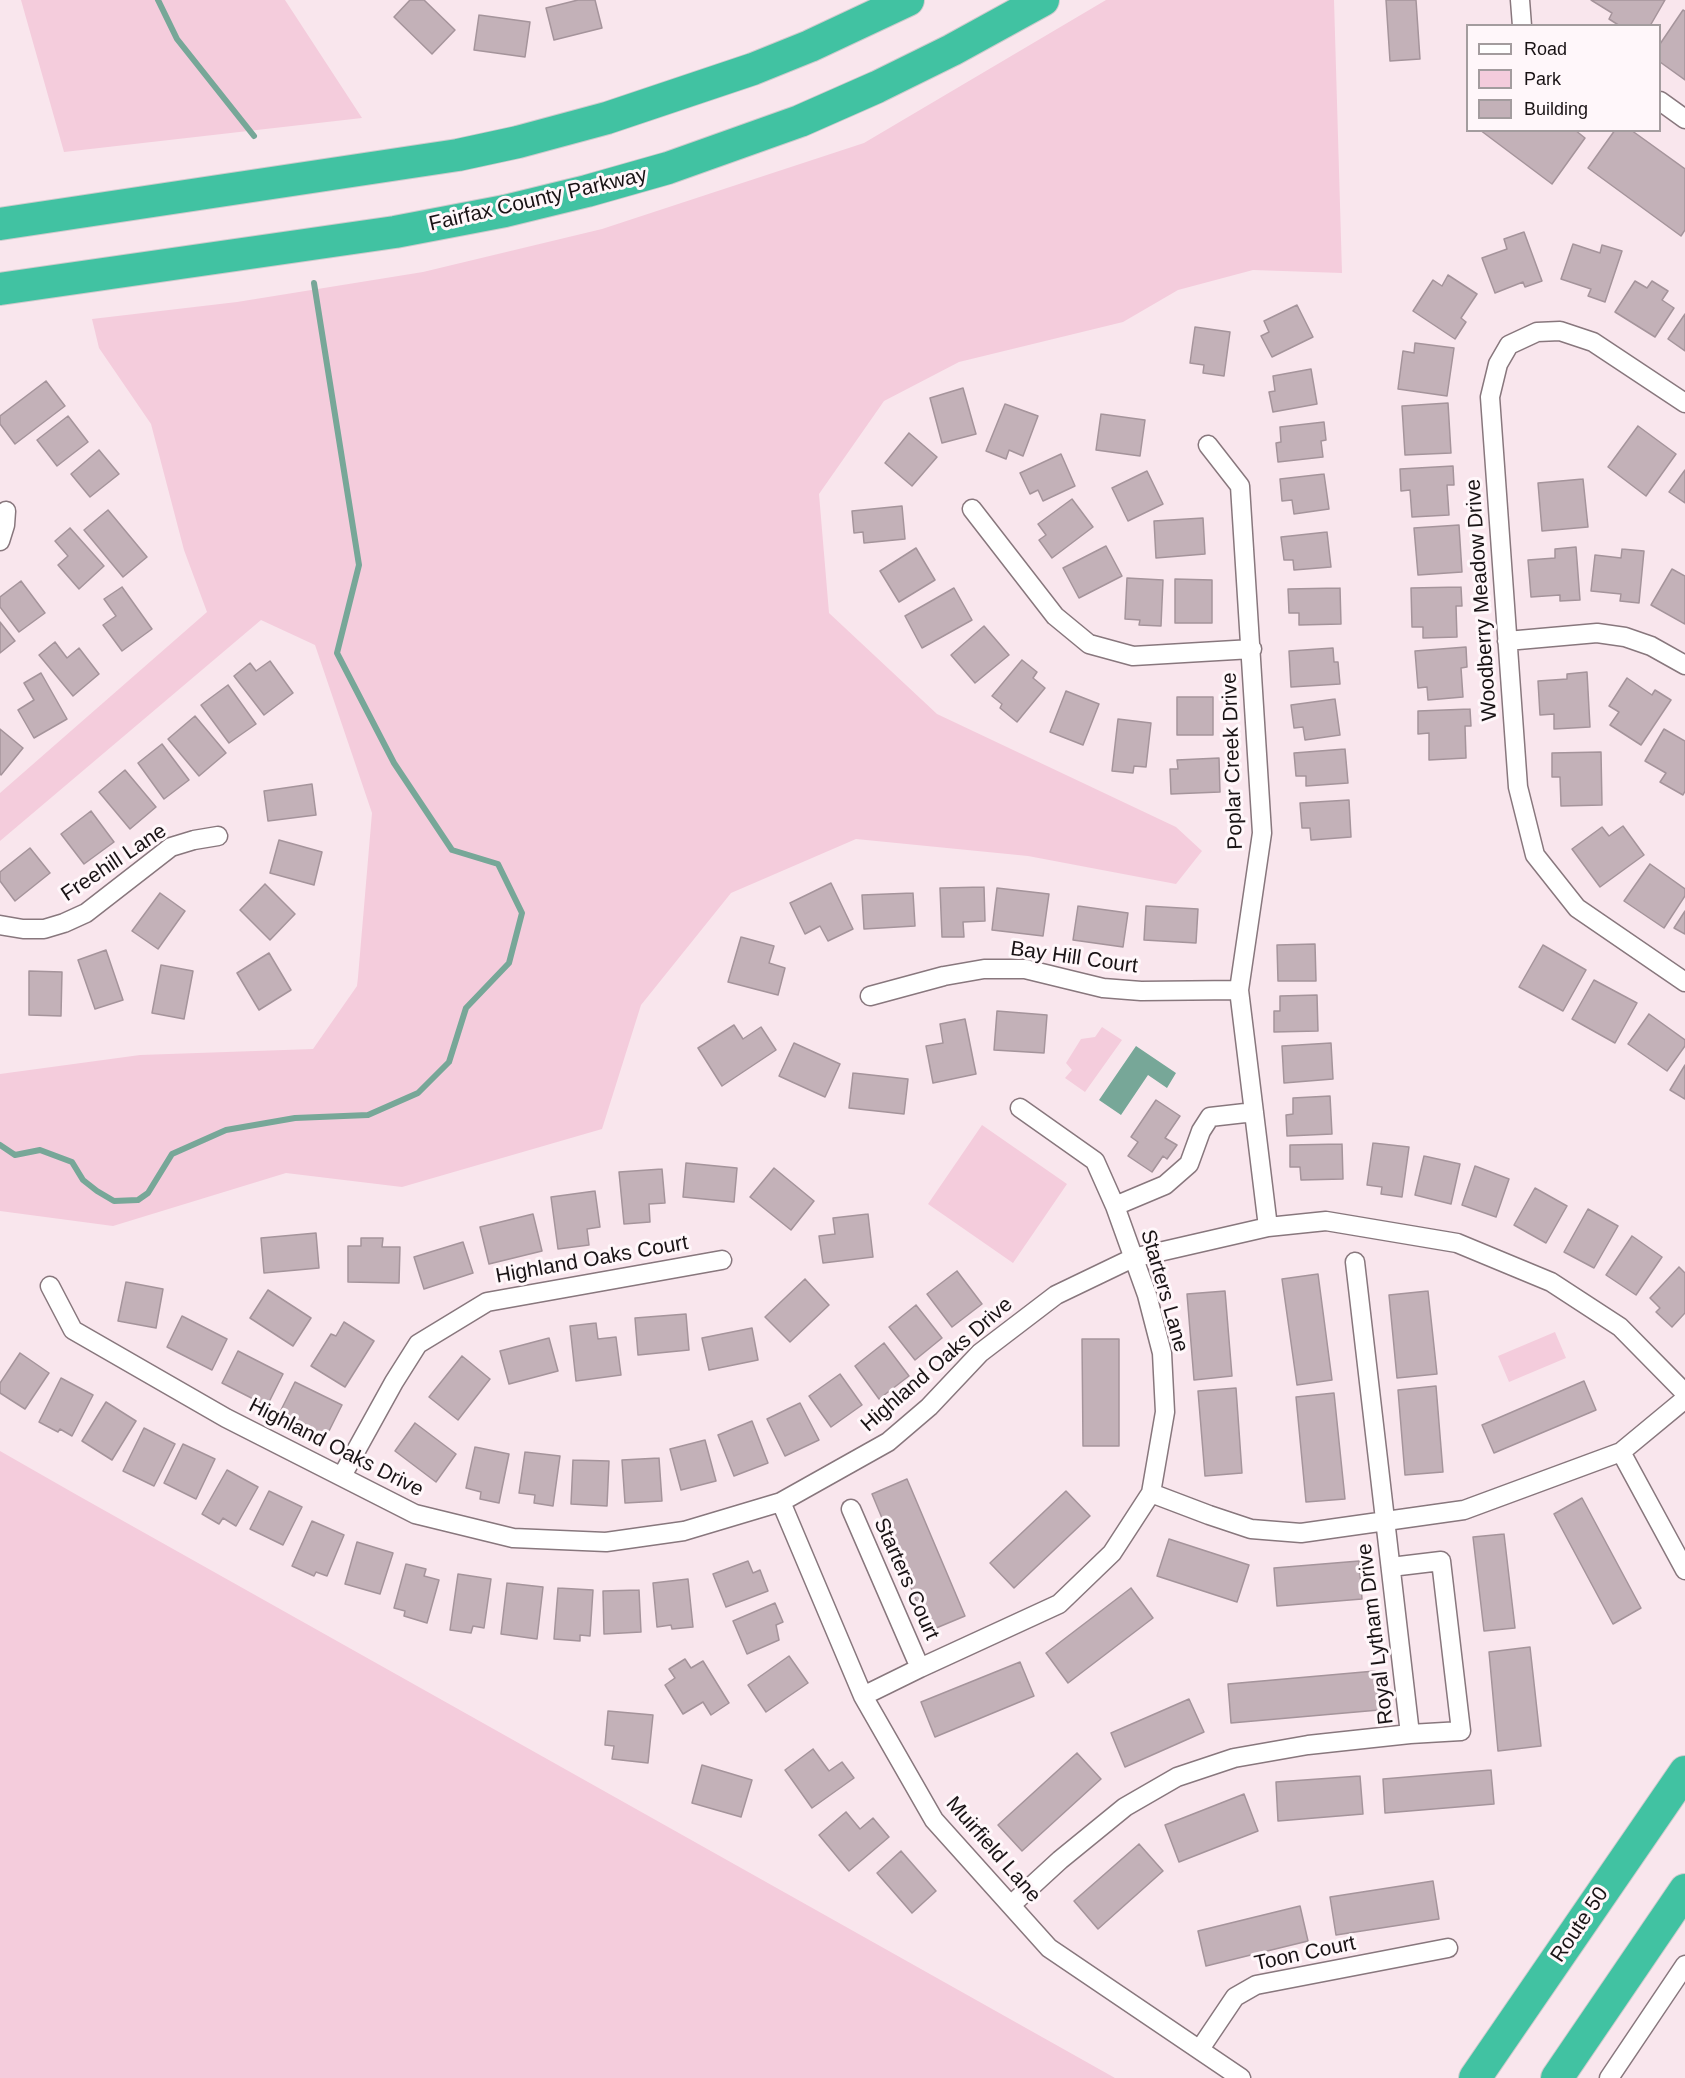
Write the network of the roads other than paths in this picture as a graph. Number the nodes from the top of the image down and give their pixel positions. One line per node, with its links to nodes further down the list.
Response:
1 (908, 0): 7 (highway)
2 (1043, 0): 8 (highway, Fairfax County Parkway)
3 (1520, 0): 4 (street)
4 (1522, 24)
5 (1661, 102): 6 (street)
6 (1685, 119)
7 (0, 224)
8 (0, 289)
9 (1685, 403): 14 (street, Woodberry Meadow Drive)
10 (1208, 445): 15 (street, Poplar Creek Drive)
11 (972, 509): 15 (street)
12 (6, 511): 13 (street)
13 (0, 542)
14 (1507, 641): 16 (street); 19 (street, Woodberry Meadow Drive)
15 (1252, 649): 20 (street, Poplar Creek Drive)
16 (1685, 665)
17 (218, 837): 18 (street, Freehill Lane)
18 (0, 925)
19 (1685, 982)
20 (1239, 990): 21 (street, Bay Hill Court); 23 (street, Poplar Creek Drive)
21 (870, 996)
22 (1020, 1108): 24 (street, Starters Lane)
23 (1254, 1112): 24 (street); 25 (street, Poplar Creek Drive)
24 (1115, 1206): 26 (street, Starters Lane)
25 (1268, 1227): 26 (street, Highland Oaks Drive); 30 (street, Highland Oaks Drive)
26 (1133, 1258): 34 (street, Starters Lane); 35 (street, Highland Oaks Drive)
27 (722, 1260): 33 (street, Highland Oaks Court)
28 (1355, 1262): 37 (street, Royal Lytham Drive)
29 (50, 1286): 33 (street, Highland Oaks Drive)
30 (1685, 1393)
31 (1685, 1399): 32 (street)
32 (1621, 1452): 37 (street); 39 (street)
33 (342, 1476): 35 (street, Highland Oaks Drive)
34 (1151, 1493): 37 (street); 40 (street, Starters Lane)
35 (781, 1502): 41 (street, Muirfield Lane)
36 (851, 1509): 40 (street, Starters Court)
37 (1385, 1520): 38 (street, Royal Lytham Drive)
38 (1390, 1568): 42 (street, Royal Lytham Drive); 42 (street)
39 (1685, 1570)
40 (920, 1668): 41 (street, Starters Lane)
41 (863, 1696): 45 (street, Muirfield Lane)
42 (1410, 1734): 45 (street, Royal Lytham Drive)
43 (1685, 1772): 50 (highway, Route 50)
44 (1685, 1890): 51 (highway)
45 (1011, 1905): 48 (street, Muirfield Lane)
46 (1448, 1947): 48 (street, Toon Court)
47 (1685, 1965): 52 (street)
48 (1200, 2049): 49 (street, Muirfield Lane)
49 (1241, 2078)
50 (1475, 2078)
51 (1557, 2078)
52 (1609, 2078)

